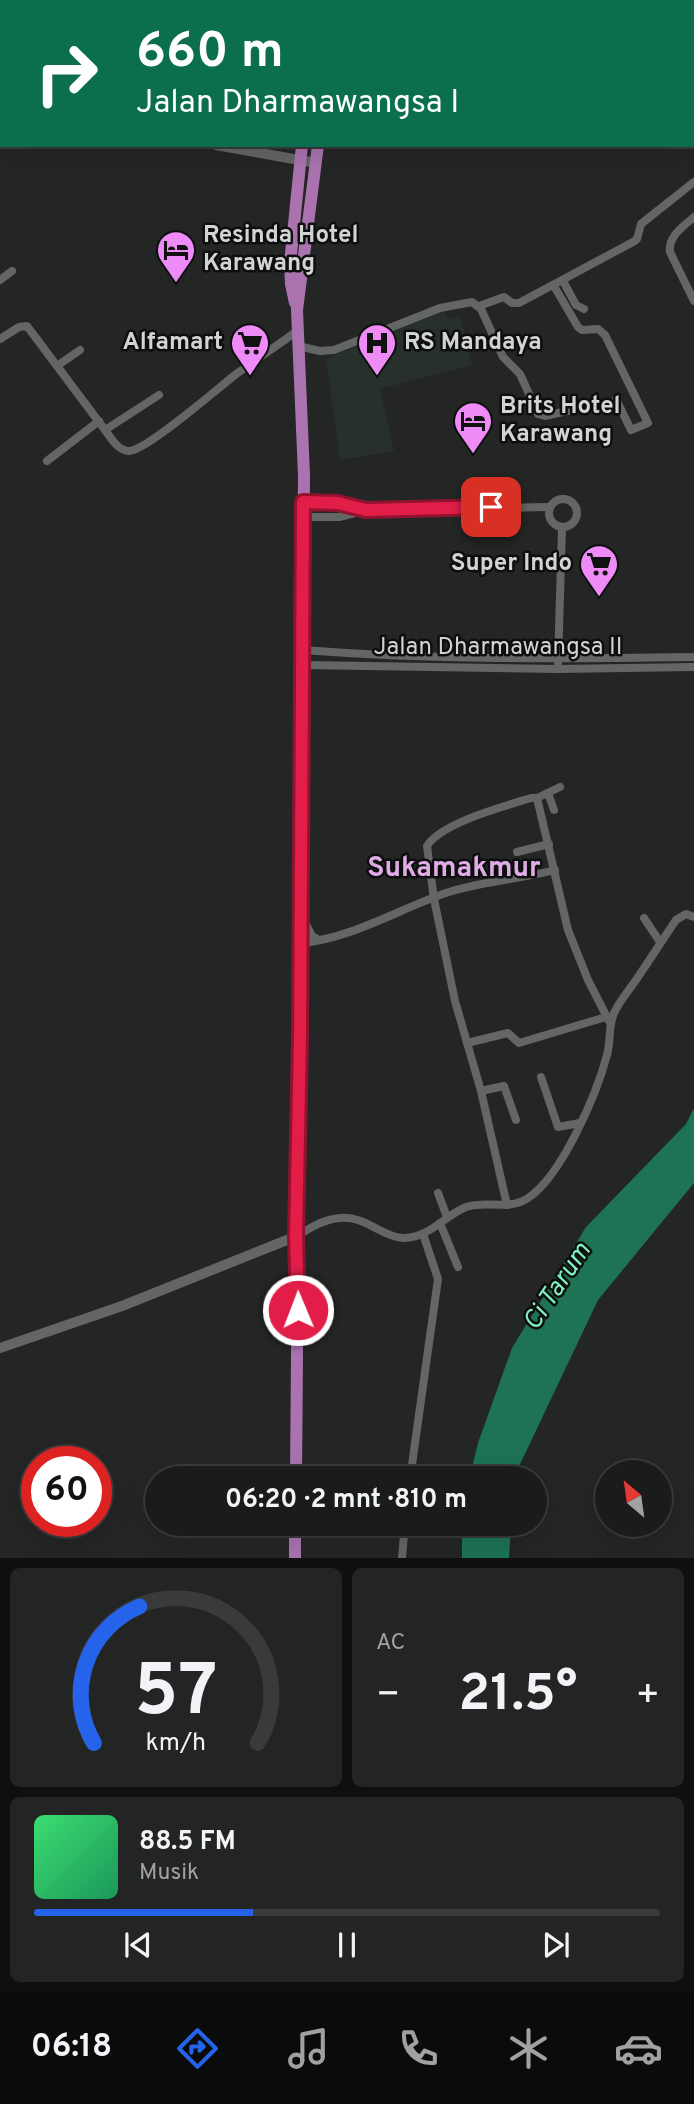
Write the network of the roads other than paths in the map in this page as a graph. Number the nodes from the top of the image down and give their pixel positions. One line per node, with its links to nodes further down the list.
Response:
1 (226, 147): 4 (street)
2 (302, 147): 4 (main road)
3 (318, 147): 5 (main road)
4 (300, 161): 5 (street); 16 (main road)
5 (316, 163): 16 (main road)
6 (694, 182): 10 (street)
7 (694, 218): 12 (street)
8 (12, 271): 9 (street)
9 (0, 280)
10 (563, 281): 11 (street); 15 (street)
11 (554, 286): 14 (street); 23 (street)
12 (691, 288): 13 (street)
13 (694, 301)
14 (480, 306): 19 (street); 24 (street)
15 (584, 309)
16 (297, 310): 17 (main road)
17 (297, 331): 19 (main road); 26 (street)
18 (0, 339): 21 (street)
19 (298, 346): 28 (main road)
20 (80, 350): 21 (street)
21 (57, 366): 25 (street)
22 (159, 395): 26 (street)
23 (616, 398)
24 (580, 408)
25 (99, 422): 26 (street); 27 (street)
26 (105, 430)
27 (47, 461)
28 (303, 502): 30 (street); 31 (main road)
29 (550, 507): 30 (street); 32 (street); 32 (street)
30 (366, 510): 31 (street)
31 (303, 517): 33 (main road)
32 (562, 528): 35 (street)
33 (302, 650): 35 (street, Jalan Dharmawangsa II); 36 (main road)
34 (694, 657): 35 (street, Jalan Dharmawangsa II)
35 (558, 658): 38 (street)
36 (302, 665): 38 (street, Jalan Dharmawangsa II); 47 (main road)
37 (694, 667): 38 (street, Jalan Dharmawangsa II)
38 (558, 669)
39 (560, 787): 40 (street)
40 (548, 793): 41 (street); 42 (street)
41 (537, 798): 43 (street); 46 (street)
42 (554, 810)
43 (549, 844): 44 (street); 45 (street)
44 (517, 852)
45 (555, 870): 46 (street); 53 (street)
46 (434, 899): 50 (street); 54 (street)
47 (301, 910): 50 (street); 52 (main road)
48 (694, 917): 51 (street)
49 (644, 918): 51 (street)
50 (322, 940): 52 (street)
51 (660, 942): 53 (street)
52 (301, 943): 63 (main road)
53 (608, 1020): 54 (street); 58 (street)
54 (467, 1044): 56 (street)
55 (541, 1077): 58 (street)
56 (481, 1091): 57 (street); 60 (street)
57 (516, 1120)
58 (580, 1123): 60 (street)
59 (438, 1193): 61 (street)
60 (507, 1205): 61 (street)
61 (444, 1220): 62 (street); 64 (street)
62 (423, 1234): 63 (street); 67 (street)
63 (296, 1236): 65 (street); 66 (main road)
64 (458, 1267)
65 (0, 1348)
66 (296, 1466)
67 (412, 1466)
68 (295, 1536): 70 (main road)
69 (404, 1536): 71 (street)
70 (295, 1558)
71 (402, 1558)

